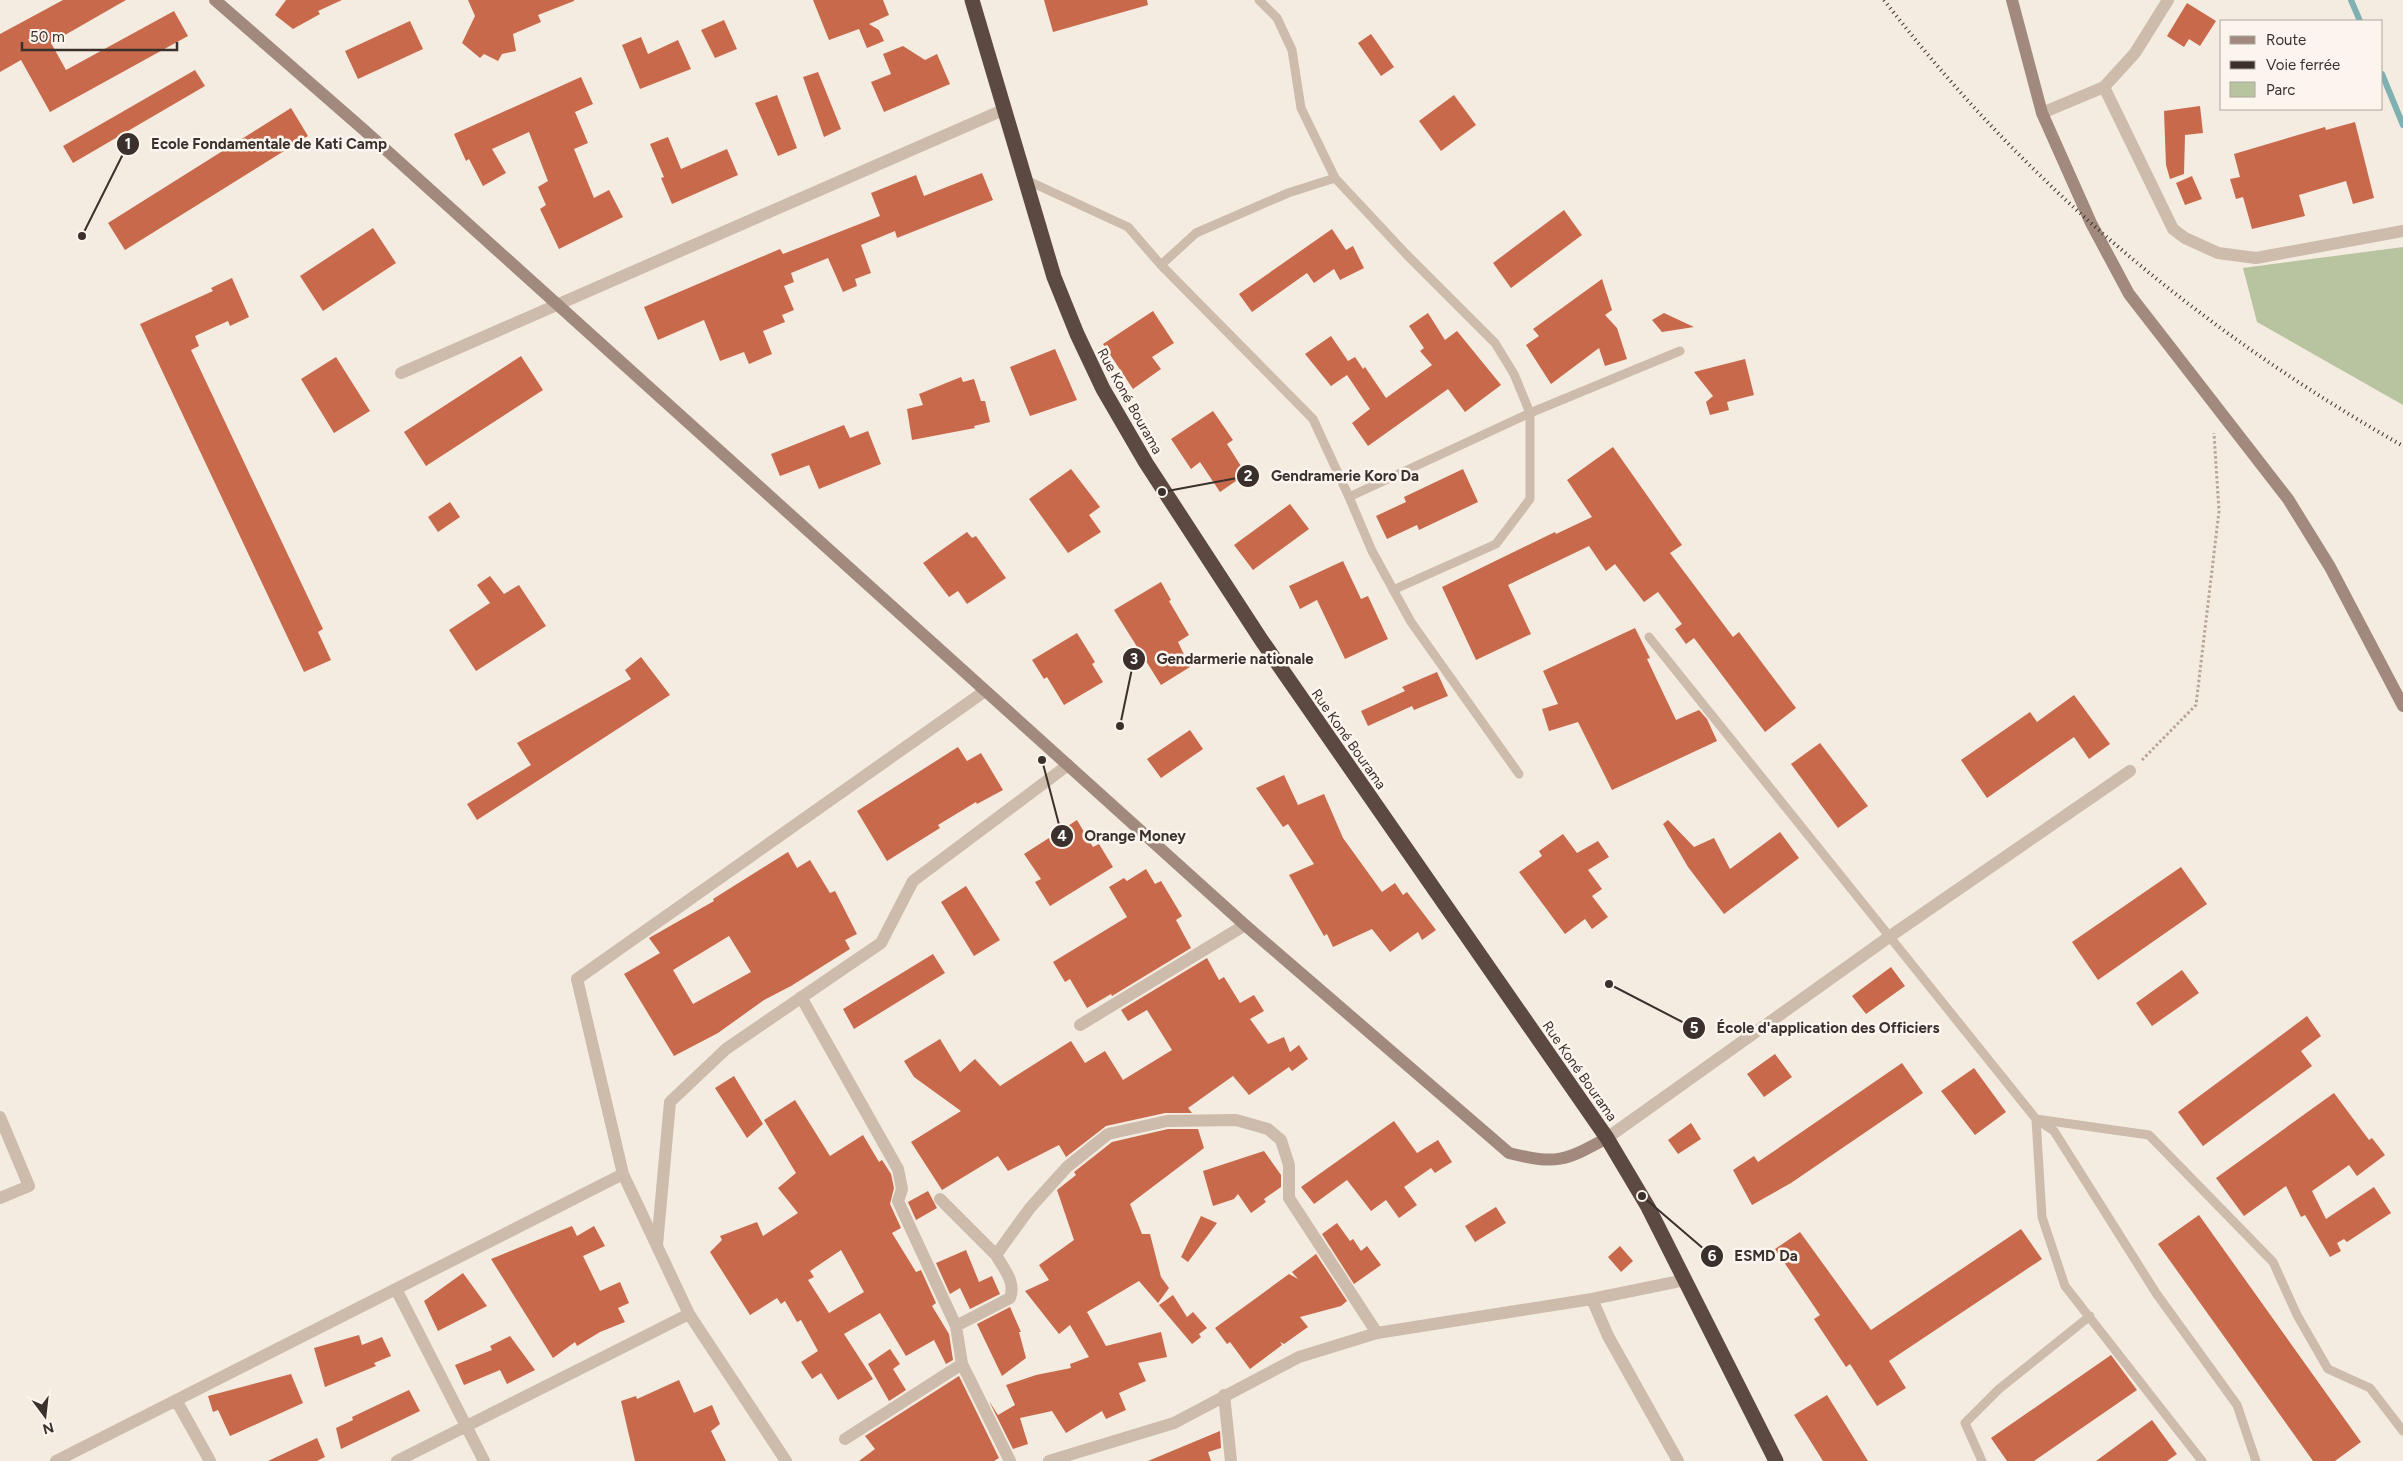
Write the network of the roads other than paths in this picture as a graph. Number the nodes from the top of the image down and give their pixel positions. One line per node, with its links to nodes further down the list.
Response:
1 (215, 0): 13 (street)
2 (972, 0): 7 (highway, Rue Koné Bourama)
3 (1259, 0): 9 (lane)
4 (2012, 0): 8 (street)
5 (2168, 0): 6 (street)
6 (2104, 87): 8 (street); 11 (street)
7 (1003, 110): 10 (highway, Rue Koné Bourama); 13 (street)
8 (2042, 113): 21 (street)
9 (1335, 178): 12 (lane); 16 (lane)
10 (1024, 179): 12 (lane); 31 (highway, Rue Koné Bourama)
11 (2403, 231)
12 (1161, 265): 17 (lane)
13 (557, 305): 15 (street); 20 (street)
14 (1680, 351): 16 (lane)
15 (401, 373)
16 (1530, 413): 17 (lane); 18 (lane)
17 (1349, 497): 18 (lane)
18 (1393, 590): 24 (lane)
19 (1650, 637): 26 (lane)
20 (985, 691): 22 (street); 32 (street)
21 (2403, 706)
22 (1068, 765): 25 (street); 27 (street)
23 (2130, 771): 26 (street)
24 (1520, 774)
25 (1245, 924): 28 (street); 31 (street)
26 (1889, 936): 30 (lane); 31 (street)
27 (801, 997): 35 (street); 42 (street)
28 (1080, 1025)
29 (0, 1117): 33 (street)
30 (2036, 1119): 41 (lane); 48 (lane); 62 (lane)
31 (1607, 1138): 37 (highway, Rue Koné Bourama)
32 (623, 1174): 35 (street); 38 (street)
33 (0, 1198)
34 (940, 1198): 36 (street)
35 (657, 1247): 40 (street)
36 (996, 1255): 42 (street); 43 (street)
37 (1685, 1280): 39 (street); 59 (highway, Rue Koné Bourama)
38 (396, 1289): 46 (street); 47 (street)
39 (1592, 1298): 43 (street); 58 (street)
40 (688, 1314): 47 (street); 54 (street)
41 (2090, 1316): 60 (lane); 61 (lane)
42 (956, 1326): 44 (street)
43 (1377, 1333): 45 (street)
44 (962, 1364): 49 (street); 55 (street)
45 (1224, 1395): 56 (street); 57 (street)
46 (176, 1400): 50 (street); 51 (street)
47 (466, 1426): 52 (street); 53 (street)
48 (2403, 1431)
49 (844, 1439)
50 (56, 1461)
51 (210, 1461)
52 (397, 1461)
53 (484, 1461)
54 (786, 1461)
55 (1010, 1461)
56 (1049, 1461)
57 (1231, 1461)
58 (1678, 1461)
59 (1776, 1461)
60 (1982, 1461)
61 (2202, 1461)
62 (2256, 1461)

